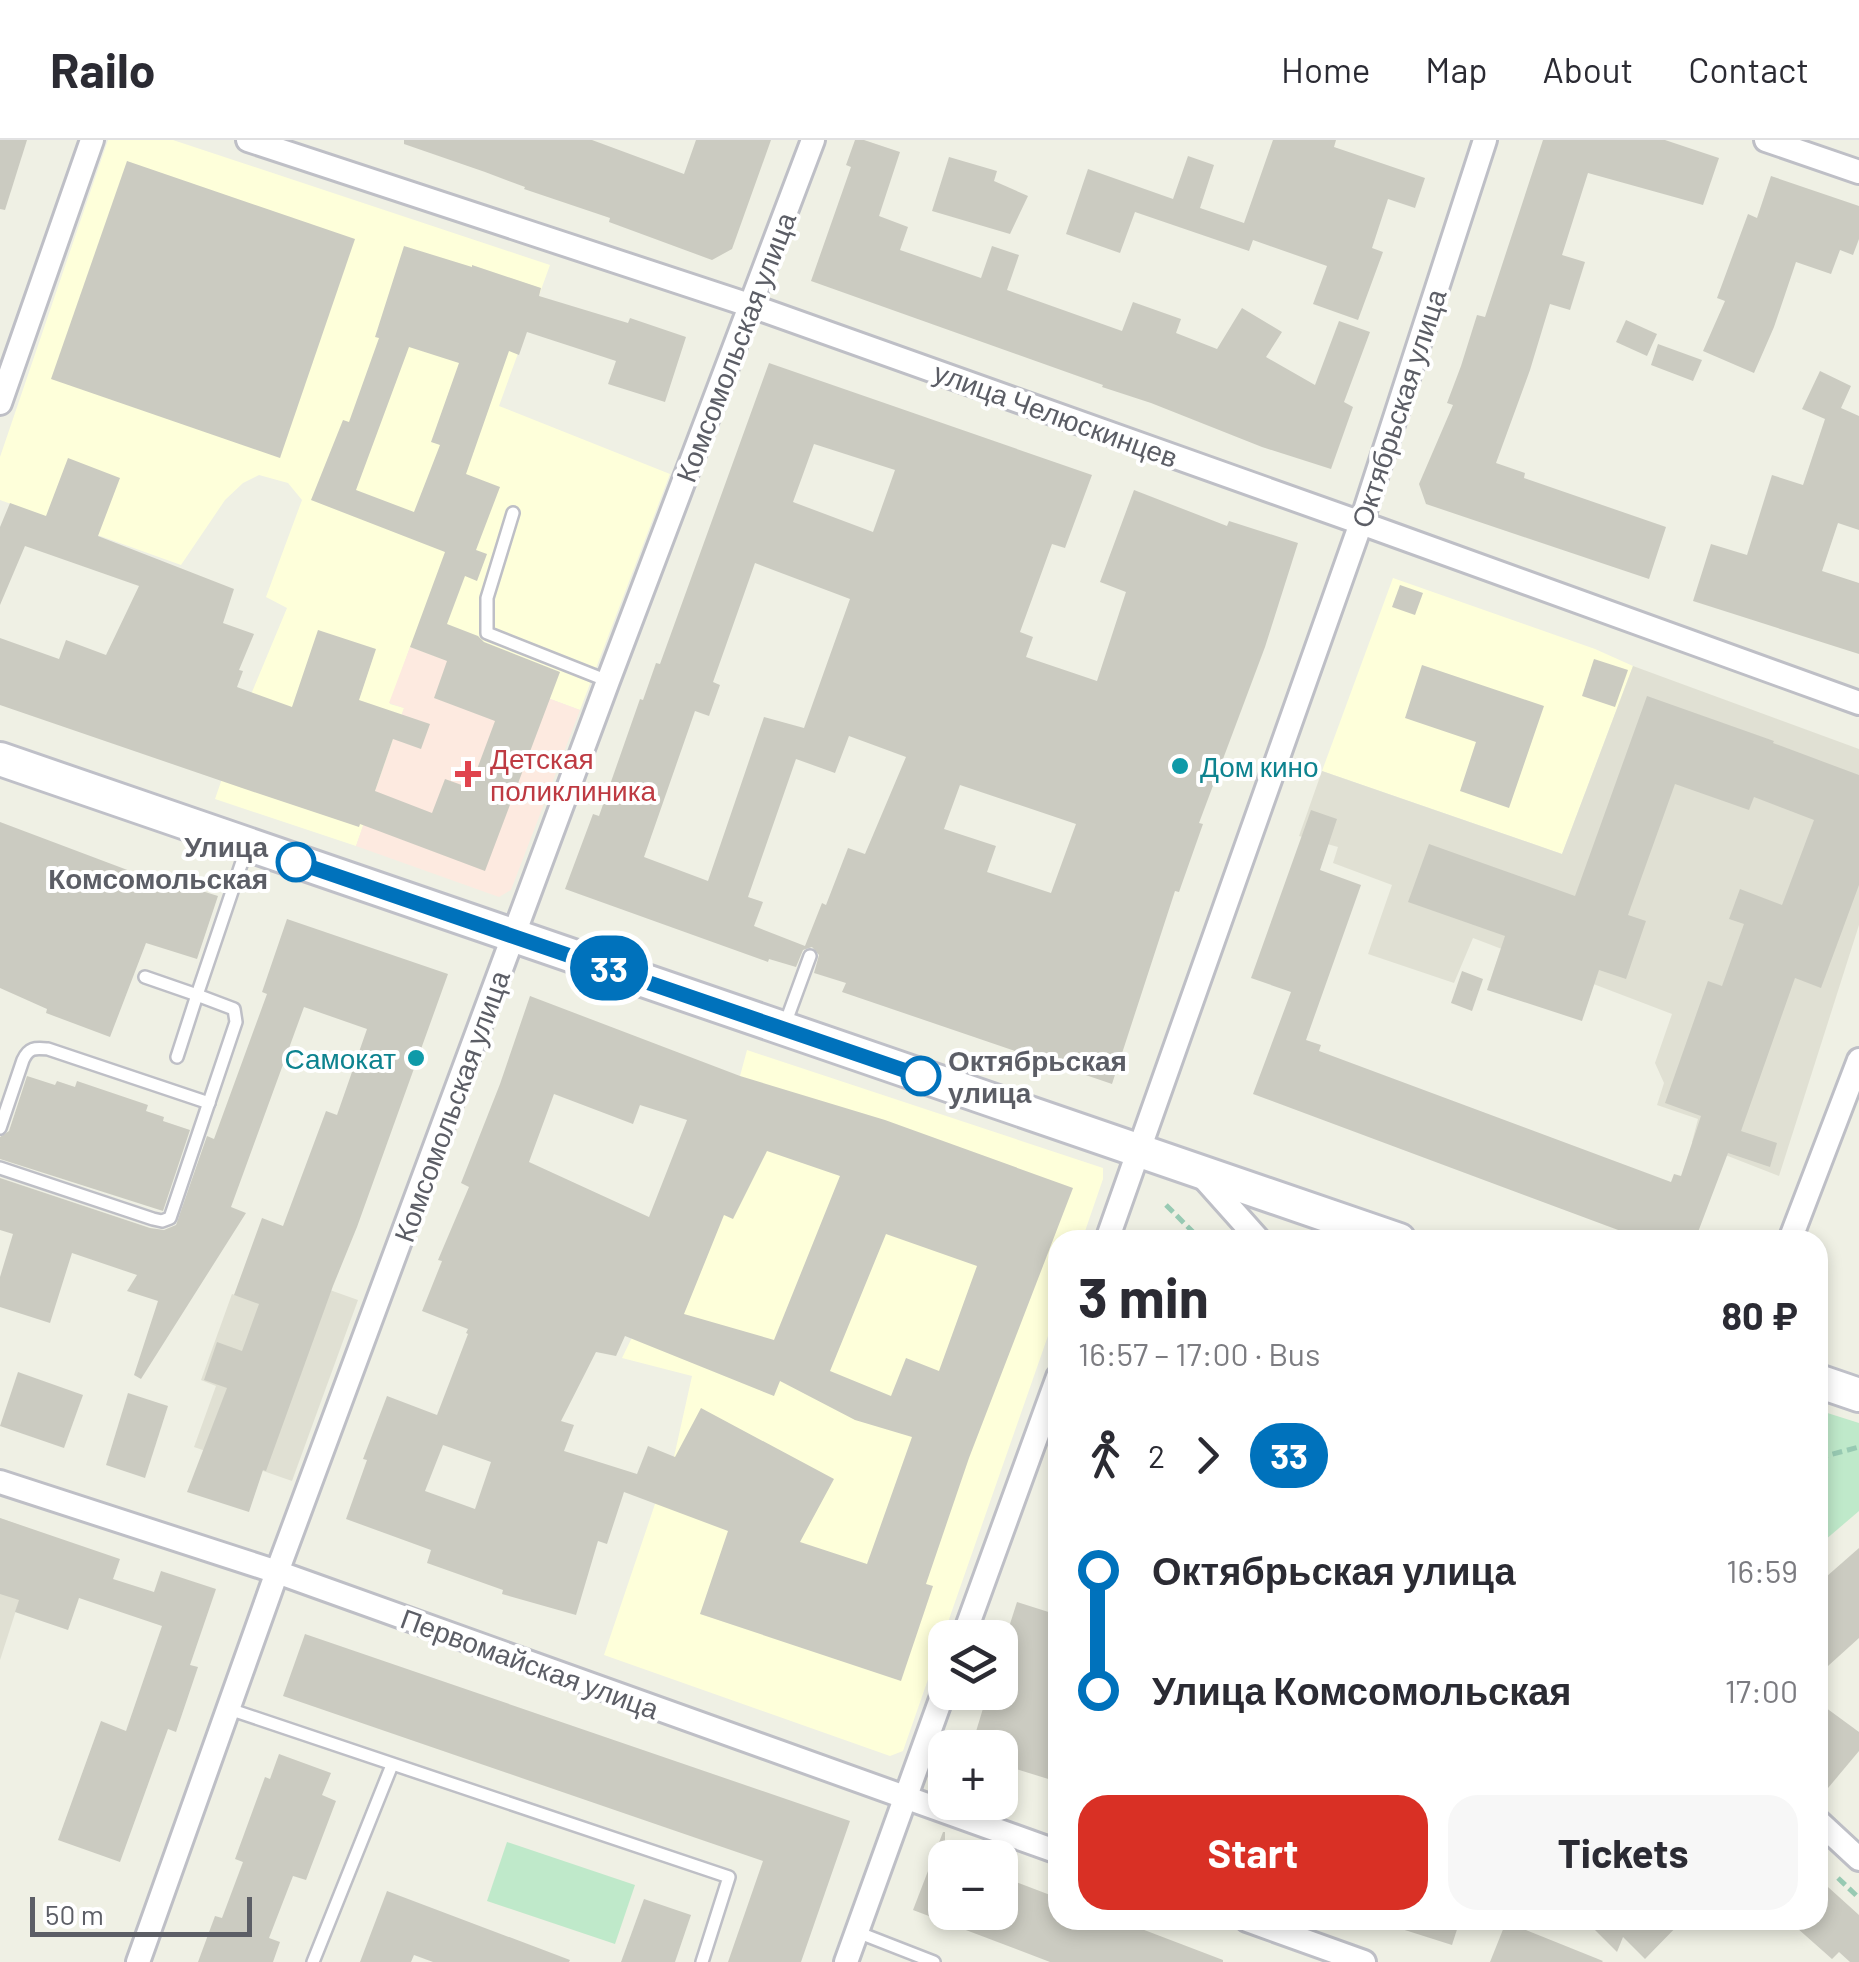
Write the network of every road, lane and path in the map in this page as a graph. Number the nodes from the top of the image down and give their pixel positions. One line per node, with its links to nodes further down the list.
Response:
1 (92, 140): 8 (street)
2 (248, 140): 7 (street, улица Челюскинцев)
3 (814, 140): 7 (street, Комсомольская улица)
4 (1485, 140): 10 (street, Октябрьская улица)
5 (1766, 140): 6 (street)
6 (1859, 172)
7 (750, 305): 10 (street, улица Челюскинцев); 11 (street, Комсомольская улица)
8 (0, 403)
9 (512, 513): 11 (lane)
10 (1361, 522): 12 (street, улица Челюскинцев); 24 (street, Октябрьская улица)
11 (608, 681): 15 (street, Комсомольская улица)
12 (1859, 703)
13 (0, 759): 14 (main road)
14 (248, 845): 15 (main road); 18 (lane)
15 (514, 935): 19 (main road); 39 (street, Комсомольская улица)
16 (810, 956): 19 (lane)
17 (144, 977): 18 (lane)
18 (198, 995): 20 (lane); 22 (lane)
19 (784, 1028): 24 (main road)
20 (176, 1057)
21 (1859, 1060): 32 (street)
22 (210, 1103): 23 (lane); 25 (lane)
23 (0, 1128)
24 (1139, 1152): 26 (main road); 28 (street, Октябрьская улица)
25 (0, 1168)
26 (1198, 1172): 30 (street); 31 (main road)
27 (1166, 1205): 29 (path)
28 (1111, 1230)
29 (1192, 1230)
30 (1249, 1230)
31 (1369, 1230)
32 (1794, 1230)
33 (1828, 1384): 34 (main road)
34 (1859, 1395)
35 (1048, 1404): 40 (street)
36 (1859, 1447): 37 (path)
37 (1828, 1455)
38 (0, 1482): 39 (street, Первомайская улица)
39 (277, 1572): 41 (street, Комсомольская улица); 44 (street, Первомайская улица)
40 (970, 1620)
41 (229, 1708): 43 (lane); 50 (street, Комсомольская улица)
42 (937, 1710): 44 (street)
43 (392, 1765): 51 (lane); 52 (lane)
44 (905, 1798): 46 (street, Первомайская улица); 49 (street)
45 (1828, 1831): 47 (street)
46 (1048, 1848)
47 (1859, 1860)
48 (1275, 1930): 55 (street)
49 (857, 1932): 53 (street); 54 (lane)
50 (138, 1962)
51 (313, 1962)
52 (702, 1962)
53 (846, 1962)
54 (934, 1962)
55 (1364, 1962)

